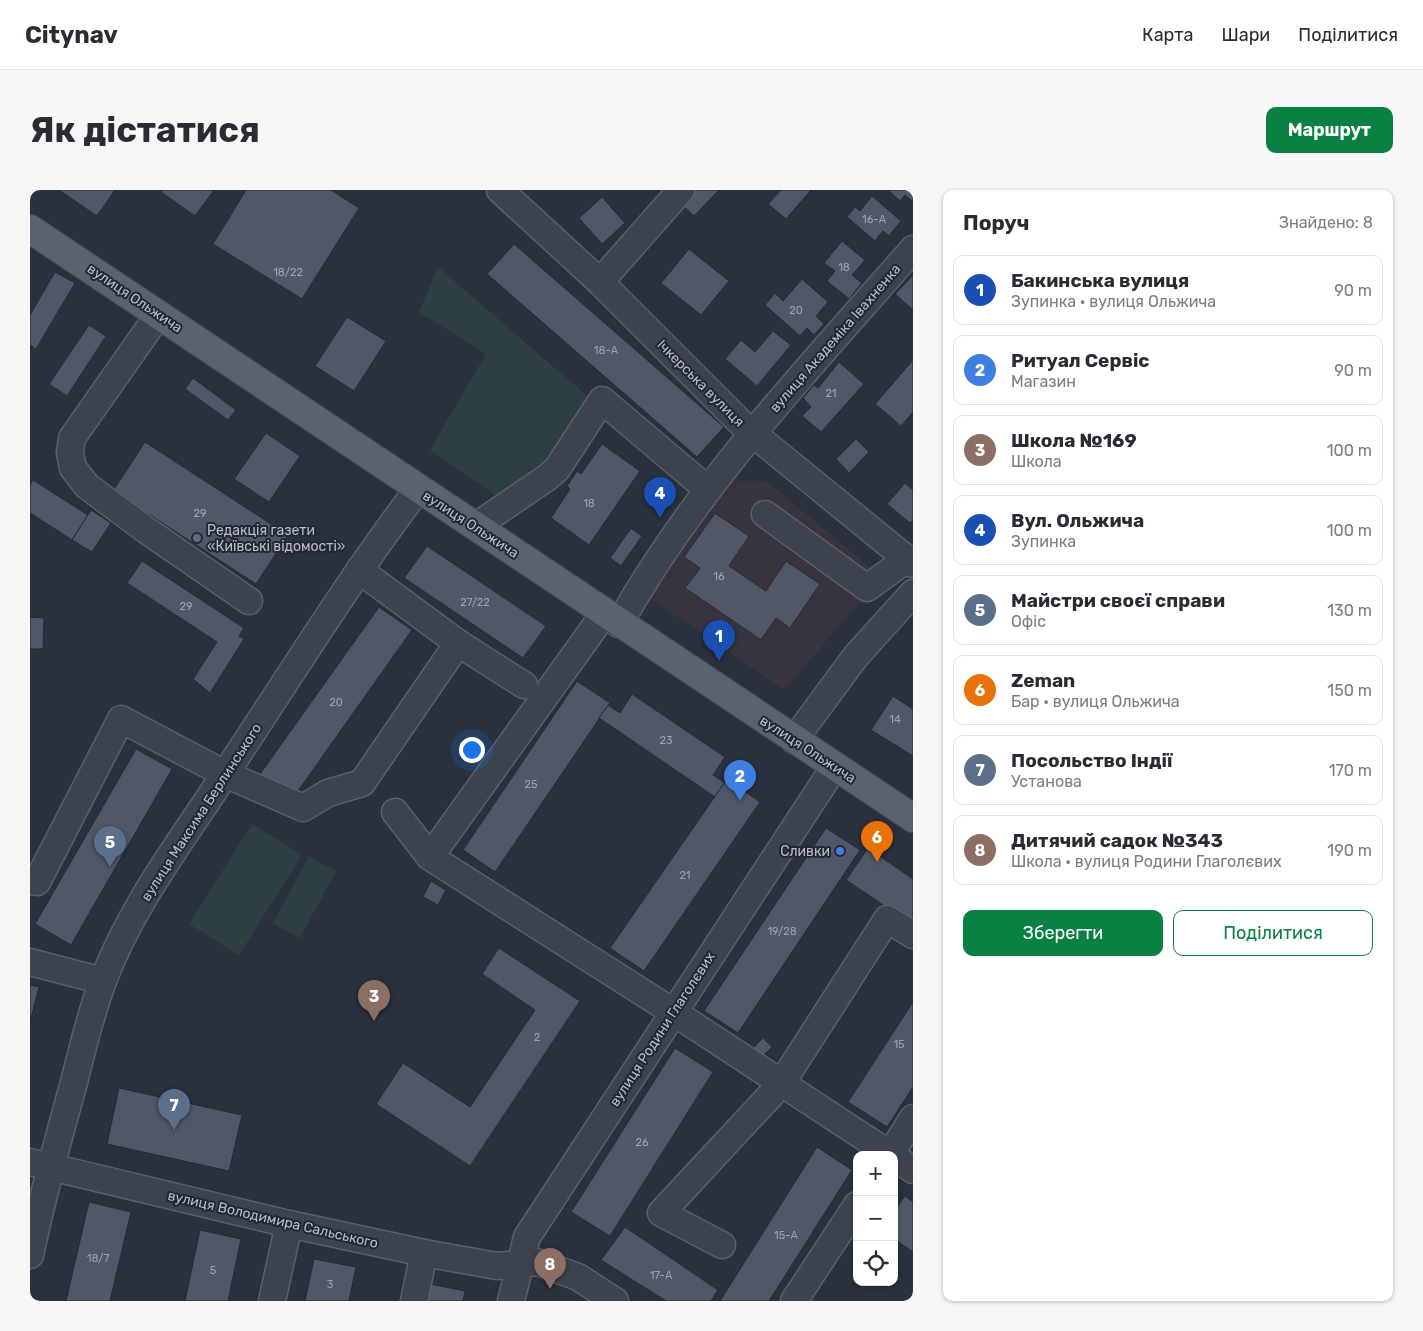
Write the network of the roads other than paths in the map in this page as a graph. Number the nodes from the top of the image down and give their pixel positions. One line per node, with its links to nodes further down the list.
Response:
1 (500, 190): 5 (street, Ічкерська вулиця)
2 (681, 190): 5 (street)
3 (30, 229): 6 (main road, вулиця Ольжича)
4 (913, 249): 7 (street, вулиця Академіка Івахненка)
5 (600, 282): 7 (street, Ічкерська вулиця)
6 (159, 314): 8 (main road, вулиця Ольжича); 15 (street)
7 (752, 433): 9 (street, вулиця Академіка Івахненка); 12 (street, Ічкерська вулиця)
8 (418, 490): 11 (main road, вулиця Ольжича); 13 (street, вулиця Максима Берлинського)
9 (707, 490): 11 (street); 16 (street, вулиця Академіка Івахненка)
10 (765, 514): 12 (street)
11 (476, 526): 16 (main road, вулиця Ольжича)
12 (910, 561)
13 (359, 570): 17 (street); 21 (street, вулиця Максима Берлинського)
14 (913, 593): 19 (street)
15 (249, 601)
16 (611, 619): 19 (main road, вулиця Ольжича); 24 (street, вулиця Академіка Івахненка)
17 (458, 643): 18 (street); 21 (street)
18 (524, 685)
19 (794, 740): 20 (main road, вулиця Ольжича)
20 (835, 766): 23 (main road, вулиця Ольжича); 29 (street, вулиця Родини Глаголєвих)
21 (225, 774): 25 (street); 28 (street, вулиця Максима Берлинського)
22 (395, 812): 24 (street)
23 (913, 818)
24 (430, 857): 29 (street)
25 (30, 881)
26 (913, 935): 30 (street)
27 (30, 962): 28 (street)
28 (103, 981): 35 (street, вулиця Максима Берлинського)
29 (673, 1012): 30 (street); 42 (street, вулиця Родини Глаголєвих)
30 (781, 1084): 32 (street); 39 (street)
31 (913, 1118): 33 (street)
32 (884, 1151)
33 (892, 1151)
34 (898, 1160): 36 (street)
35 (40, 1164): 38 (street, вулиця Володимира Сальського); 41 (street, вулиця Максима Берлинського)
36 (913, 1170)
37 (853, 1211): 47 (street)
38 (289, 1224): 40 (street, вулиця Володимира Сальського); 43 (street)
39 (722, 1245)
40 (424, 1253): 42 (street, вулиця Володимира Сальського); 44 (street)
41 (30, 1255)
42 (518, 1265): 45 (street, вулиця Родини Глаголєвих); 46 (street, вулиця Володимира Сальського)
43 (272, 1301)
44 (414, 1301)
45 (511, 1301)
46 (615, 1301)
47 (794, 1301)

